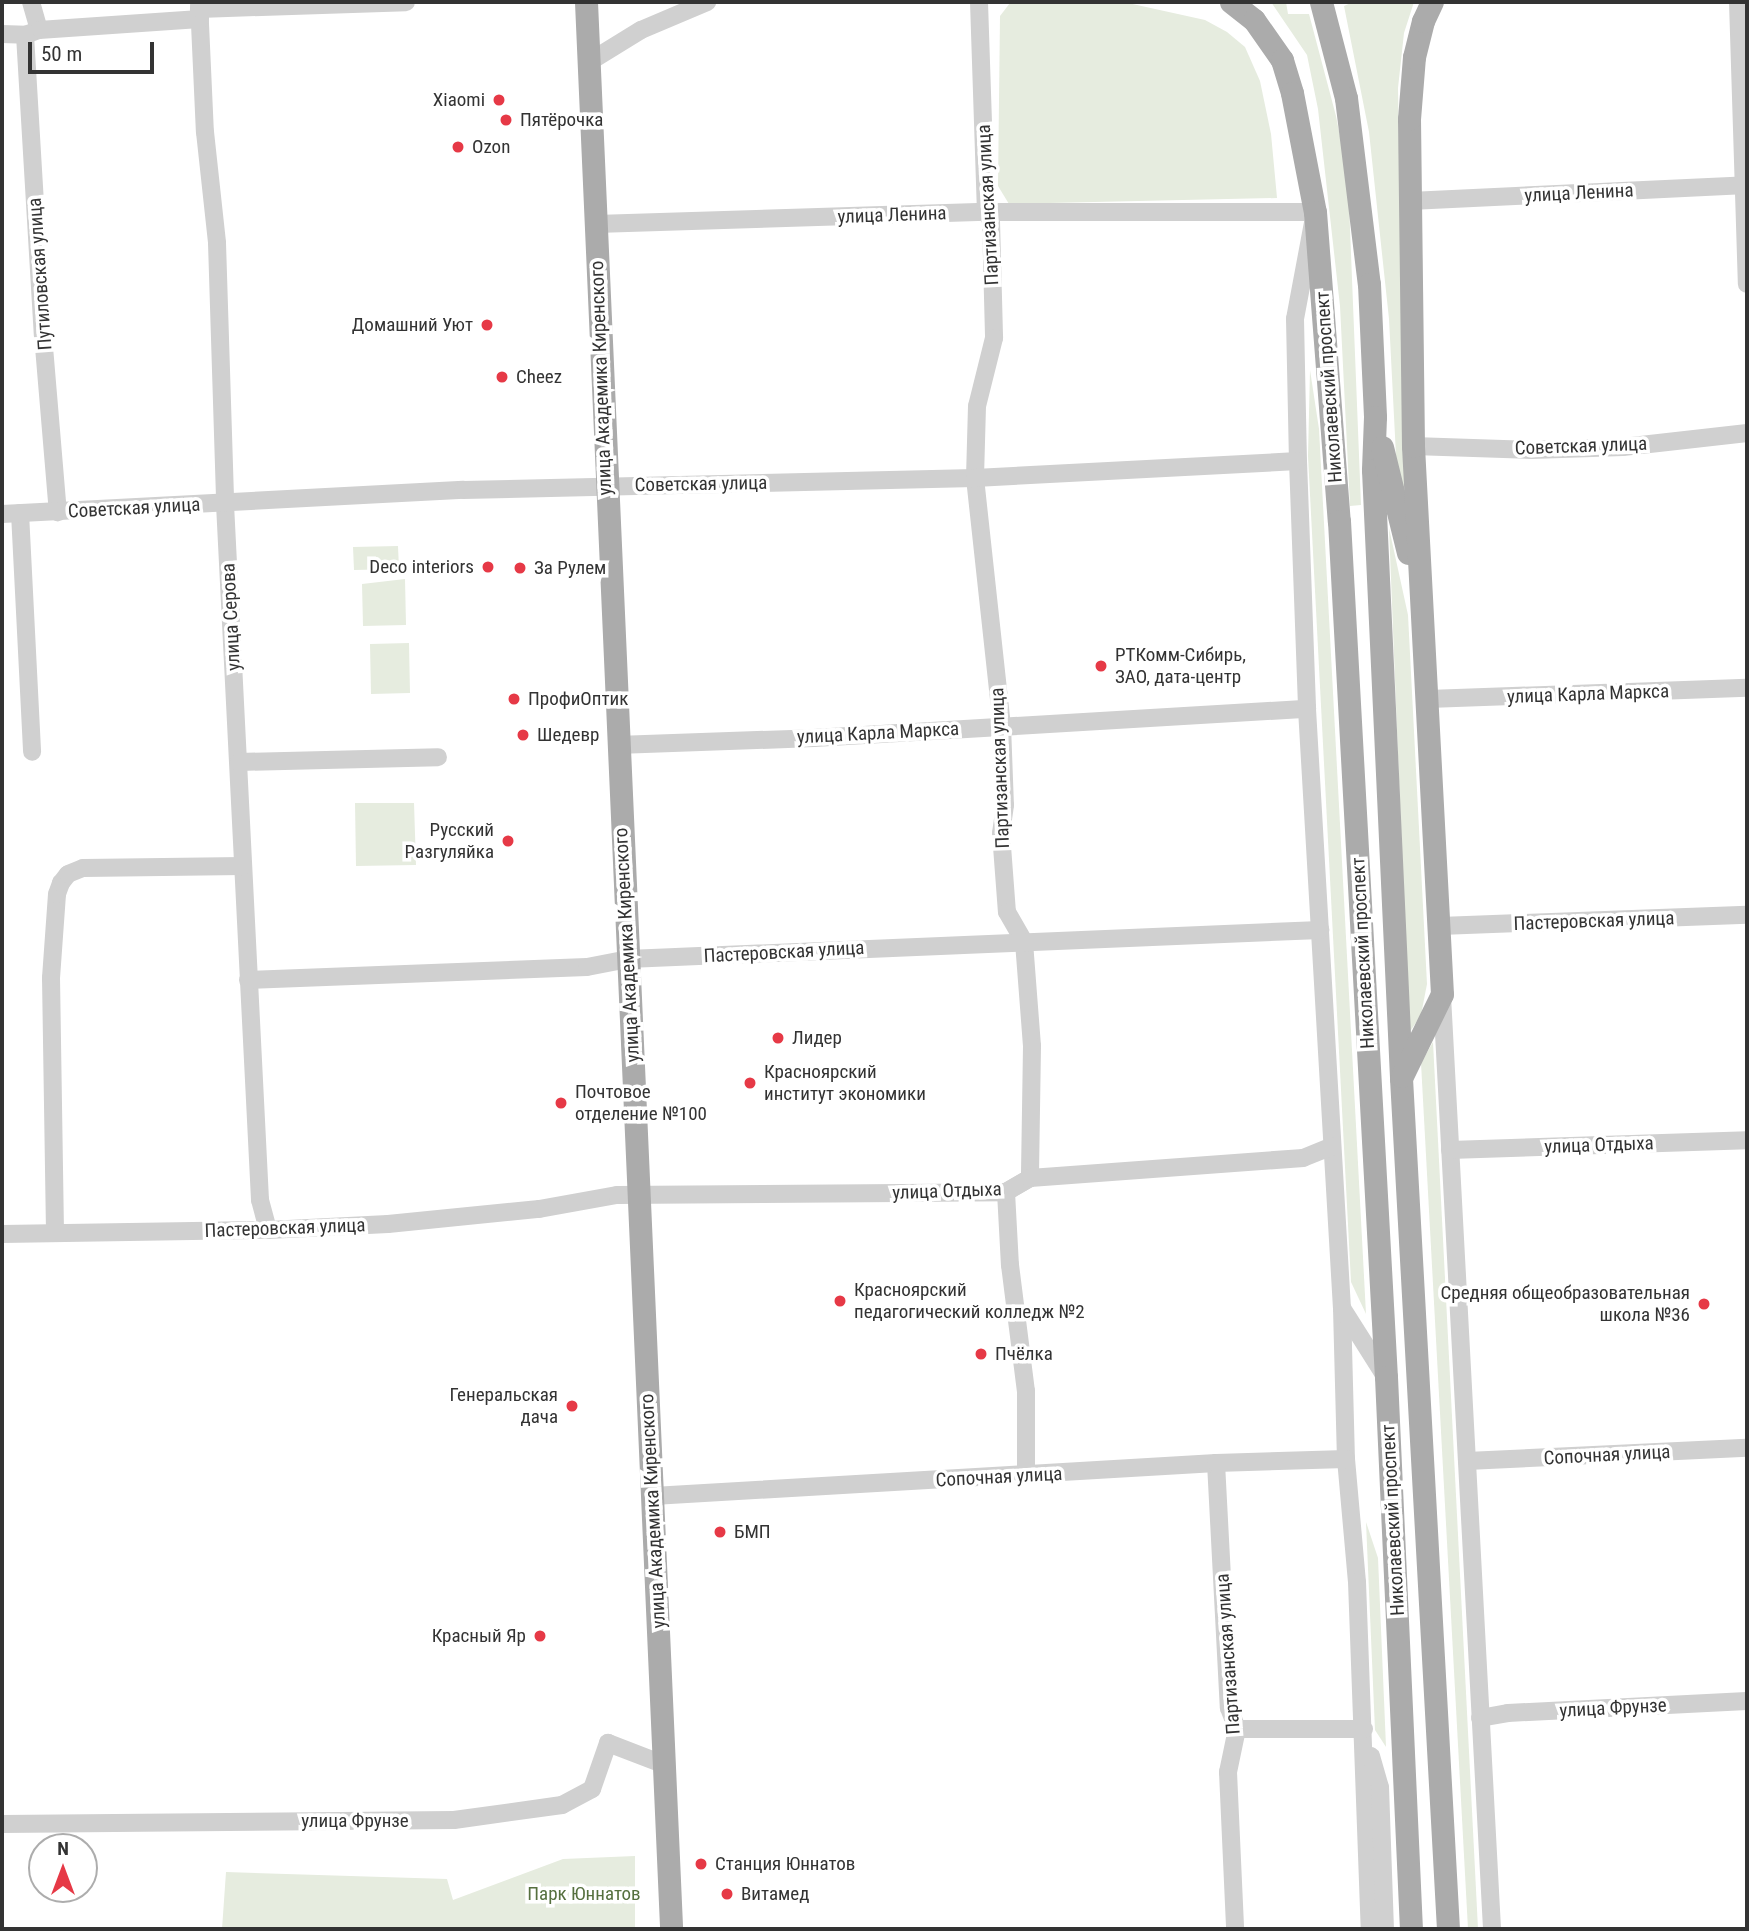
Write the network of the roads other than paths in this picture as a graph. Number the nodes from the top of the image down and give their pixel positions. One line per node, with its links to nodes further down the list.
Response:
1 (31, 2): 11 (street, Путиловская улица)
2 (406, 2): 10 (street)
3 (586, 2): 13 (main road, улица Академика Киренского)
4 (707, 2): 13 (street)
5 (979, 2): 16 (street, Партизанская улица)
6 (1231, 2): 17 (main road, Николаевский проспект)
7 (1321, 2): 20 (main road, Николаевский проспект)
8 (1432, 2): 15 (main road)
9 (1738, 2): 14 (street)
10 (199, 10): 11 (street); 26 (street, улица Серова)
11 (32, 33): 12 (street); 27 (street, Путиловская улица)
12 (2, 34)
13 (589, 62): 18 (main road, улица Академика Киренского)
14 (1745, 185): 15 (street, улица Ленина); 19 (street)
15 (1410, 201): 22 (main road)
16 (986, 212): 17 (street, улица Ленина); 18 (street, улица Ленина); 24 (street, Партизанская улица)
17 (1315, 212): 23 (street); 58 (main road, Николаевский проспект)
18 (596, 224): 25 (main road, улица Академика Киренского)
19 (1747, 284)
20 (1375, 417): 30 (main road); 47 (main road, Николаевский проспект)
21 (1747, 433): 22 (street, Советская улица)
22 (1413, 446): 30 (main road)
23 (1298, 461): 24 (street, Советская улица); 33 (street)
24 (975, 478): 25 (street, Советская улица); 34 (street, Партизанская улица)
25 (605, 486): 26 (street, Советская улица); 35 (main road, улица Академика Киренского)
26 (225, 504): 27 (street, Советская улица); 38 (street, улица Серова)
27 (58, 512): 28 (street, Советская улица)
28 (20, 513): 29 (street, Советская улица); 36 (street)
29 (2, 514)
30 (1420, 604): 32 (main road)
31 (1747, 688): 32 (street, улица Карла Маркса)
32 (1428, 699): 41 (main road)
33 (1307, 709): 34 (street, улица Карла Маркса); 42 (street)
34 (1002, 726): 35 (street, улица Карла Маркса); 43 (street, Партизанская улица)
35 (617, 744): 44 (main road, улица Академика Киренского)
36 (32, 751)
37 (438, 757): 38 (street)
38 (239, 762): 39 (street, улица Серова)
39 (243, 866): 45 (street, улица Серова); 55 (street)
40 (1747, 915): 41 (street, Пастеровская улица)
41 (1440, 926): 46 (main road)
42 (1320, 930): 43 (street, Пастеровская улица); 49 (street)
43 (1024, 942): 44 (street, Пастеровская улица); 51 (street, Партизанская улица)
44 (628, 959): 45 (street, Пастеровская улица); 53 (main road, улица Академика Киренского)
45 (248, 980): 54 (street, улица Серова)
46 (1442, 994): 47 (main road); 50 (street)
47 (1401, 1079): 76 (main road, Николаевский проспект)
48 (1747, 1140): 50 (street, улица Отдыха)
49 (1332, 1146): 51 (street); 57 (street)
50 (1450, 1150): 61 (street)
51 (1030, 1178): 52 (street)
52 (1006, 1192): 53 (street, улица Отдыха); 63 (street)
53 (639, 1196): 54 (street, Пастеровская улица); 64 (main road, улица Академика Киренского)
54 (268, 1230): 55 (street, Пастеровская улица)
55 (55, 1232): 56 (street, Пастеровская улица)
56 (2, 1234)
57 (1342, 1308): 58 (street); 60 (street)
58 (1386, 1377): 75 (main road, Николаевский проспект)
59 (1747, 1448): 61 (street, Сопочная улица)
60 (1346, 1459): 62 (street, Сопочная улица); 68 (street)
61 (1467, 1461): 66 (street)
62 (1216, 1463): 63 (street, Сопочная улица); 67 (street, Партизанская улица)
63 (1026, 1476): 64 (street, Сопочная улица)
64 (653, 1496): 69 (main road, улица Академика Киренского)
65 (1747, 1701): 66 (street, улица Фрунзе)
66 (1480, 1718): 77 (street)
67 (1237, 1729): 68 (street); 72 (street, Партизанская улица)
68 (1364, 1729): 73 (street); 74 (street)
69 (665, 1765): 70 (street, улица Фрунзе); 71 (main road, улица Академика Киренского)
70 (2, 1824)
71 (671, 1929)
72 (1235, 1929)
73 (1370, 1929)
74 (1385, 1929)
75 (1411, 1929)
76 (1448, 1929)
77 (1492, 1929)

